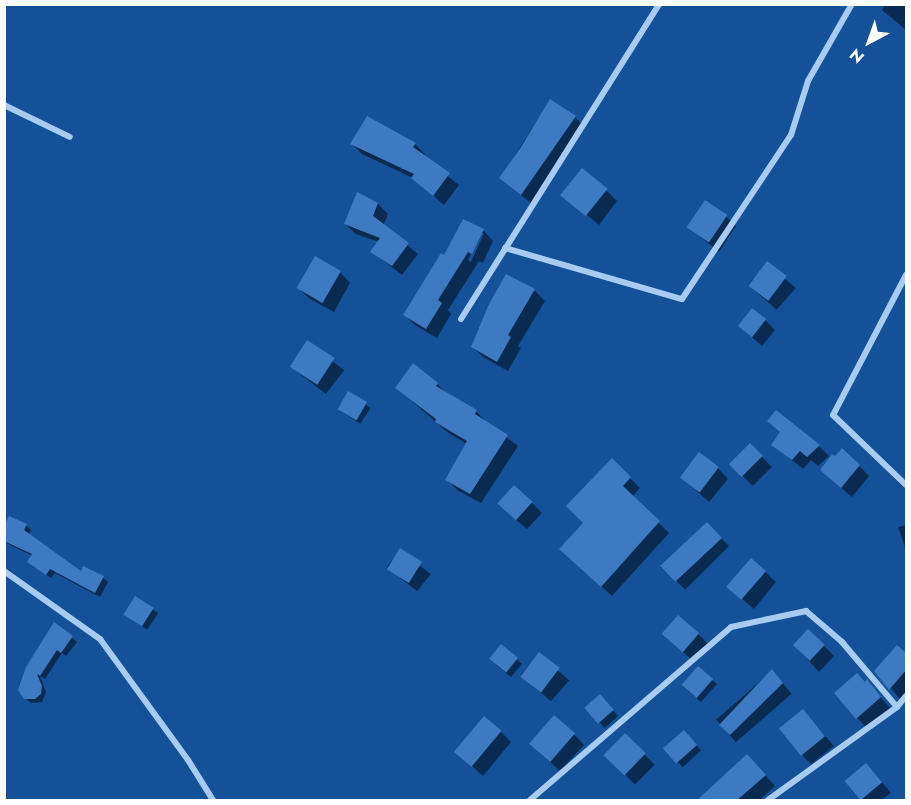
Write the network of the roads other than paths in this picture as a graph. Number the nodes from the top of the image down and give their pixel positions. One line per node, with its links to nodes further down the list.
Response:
1 (659, 4): 5 (street)
2 (852, 4): 5 (street)
3 (4, 105): 4 (street)
4 (70, 136)
5 (505, 248): 7 (street)
6 (906, 275): 8 (street)
7 (461, 319)
8 (906, 485)
9 (4, 571): 12 (street)
10 (906, 696): 11 (street)
11 (897, 707): 13 (street); 14 (street)
12 (213, 801)
13 (530, 801)
14 (768, 801)

